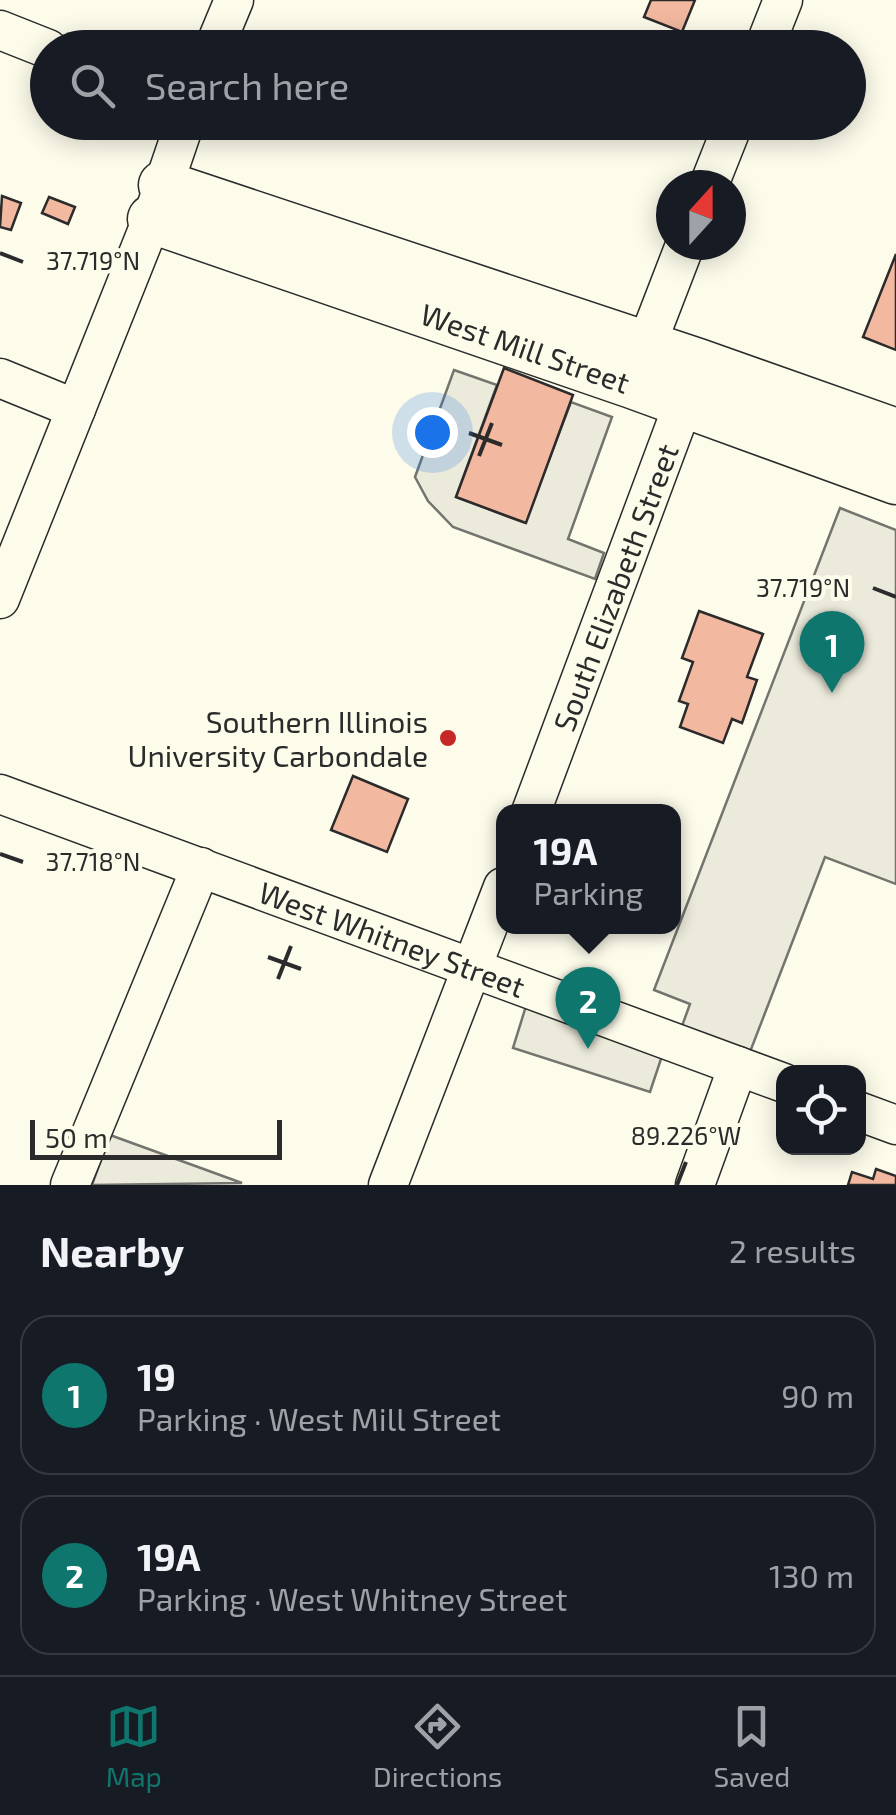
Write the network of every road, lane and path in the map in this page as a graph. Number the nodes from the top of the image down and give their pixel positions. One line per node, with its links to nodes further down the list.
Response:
1 (234, 0): 4 (street)
2 (782, 0): 5 (street)
3 (0, 30): 6 (street)
4 (222, 30)
5 (771, 30)
6 (30, 42)
7 (178, 140): 10 (street)
8 (727, 140): 9 (street)
9 (715, 170)
10 (158, 202): 12 (main road, West Mill Street); 15 (street)
11 (679, 260): 12 (street)
12 (638, 365): 14 (main road, West Mill Street)
13 (0, 378): 15 (street)
14 (691, 384): 16 (main road, West Mill Street); 17 (main road, West Mill Street); 20 (street, South Elizabeth Street)
15 (76, 409): 18 (street)
16 (896, 432)
17 (896, 480)
18 (0, 600)
19 (0, 794): 21 (street, West Whitney Street)
20 (534, 804)
21 (200, 868): 23 (street, West Whitney Street); 28 (street)
22 (496, 906): 23 (street)
23 (473, 967): 24 (street, West Whitney Street); 29 (street)
24 (738, 1066): 25 (street, West Whitney Street); 30 (street)
25 (776, 1080)
26 (866, 1114): 27 (street)
27 (896, 1124)
28 (70, 1185)
29 (388, 1185)
30 (695, 1185)

